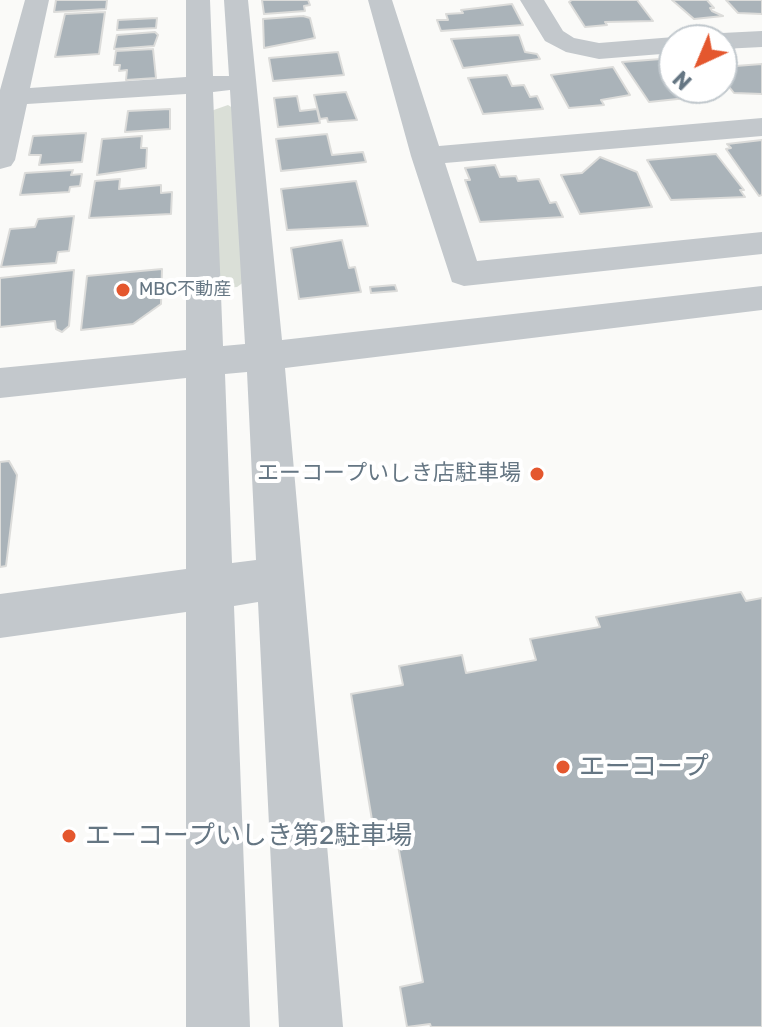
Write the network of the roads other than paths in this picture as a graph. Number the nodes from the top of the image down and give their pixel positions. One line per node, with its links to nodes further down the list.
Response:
1 (198, 0): 10 (street)
2 (236, 0): 9 (street)
3 (380, 0): 13 (street)
4 (532, 0): 8 (street)
5 (27, 10): 11 (street)
6 (762, 39): 7 (street)
7 (738, 40)
8 (658, 46)
9 (243, 82): 10 (street); 17 (street)
10 (198, 85): 11 (street); 18 (street)
11 (7, 98): 14 (street)
12 (762, 127): 13 (street)
13 (426, 156): 15 (street)
14 (0, 160)
15 (762, 243)
16 (762, 298): 17 (street)
17 (265, 356): 18 (street); 20 (street)
18 (205, 362): 19 (street); 21 (street)
19 (0, 383)
20 (280, 578): 21 (street); 24 (street)
21 (210, 586): 22 (street); 23 (street)
22 (0, 616)
23 (218, 1027)
24 (311, 1027)

